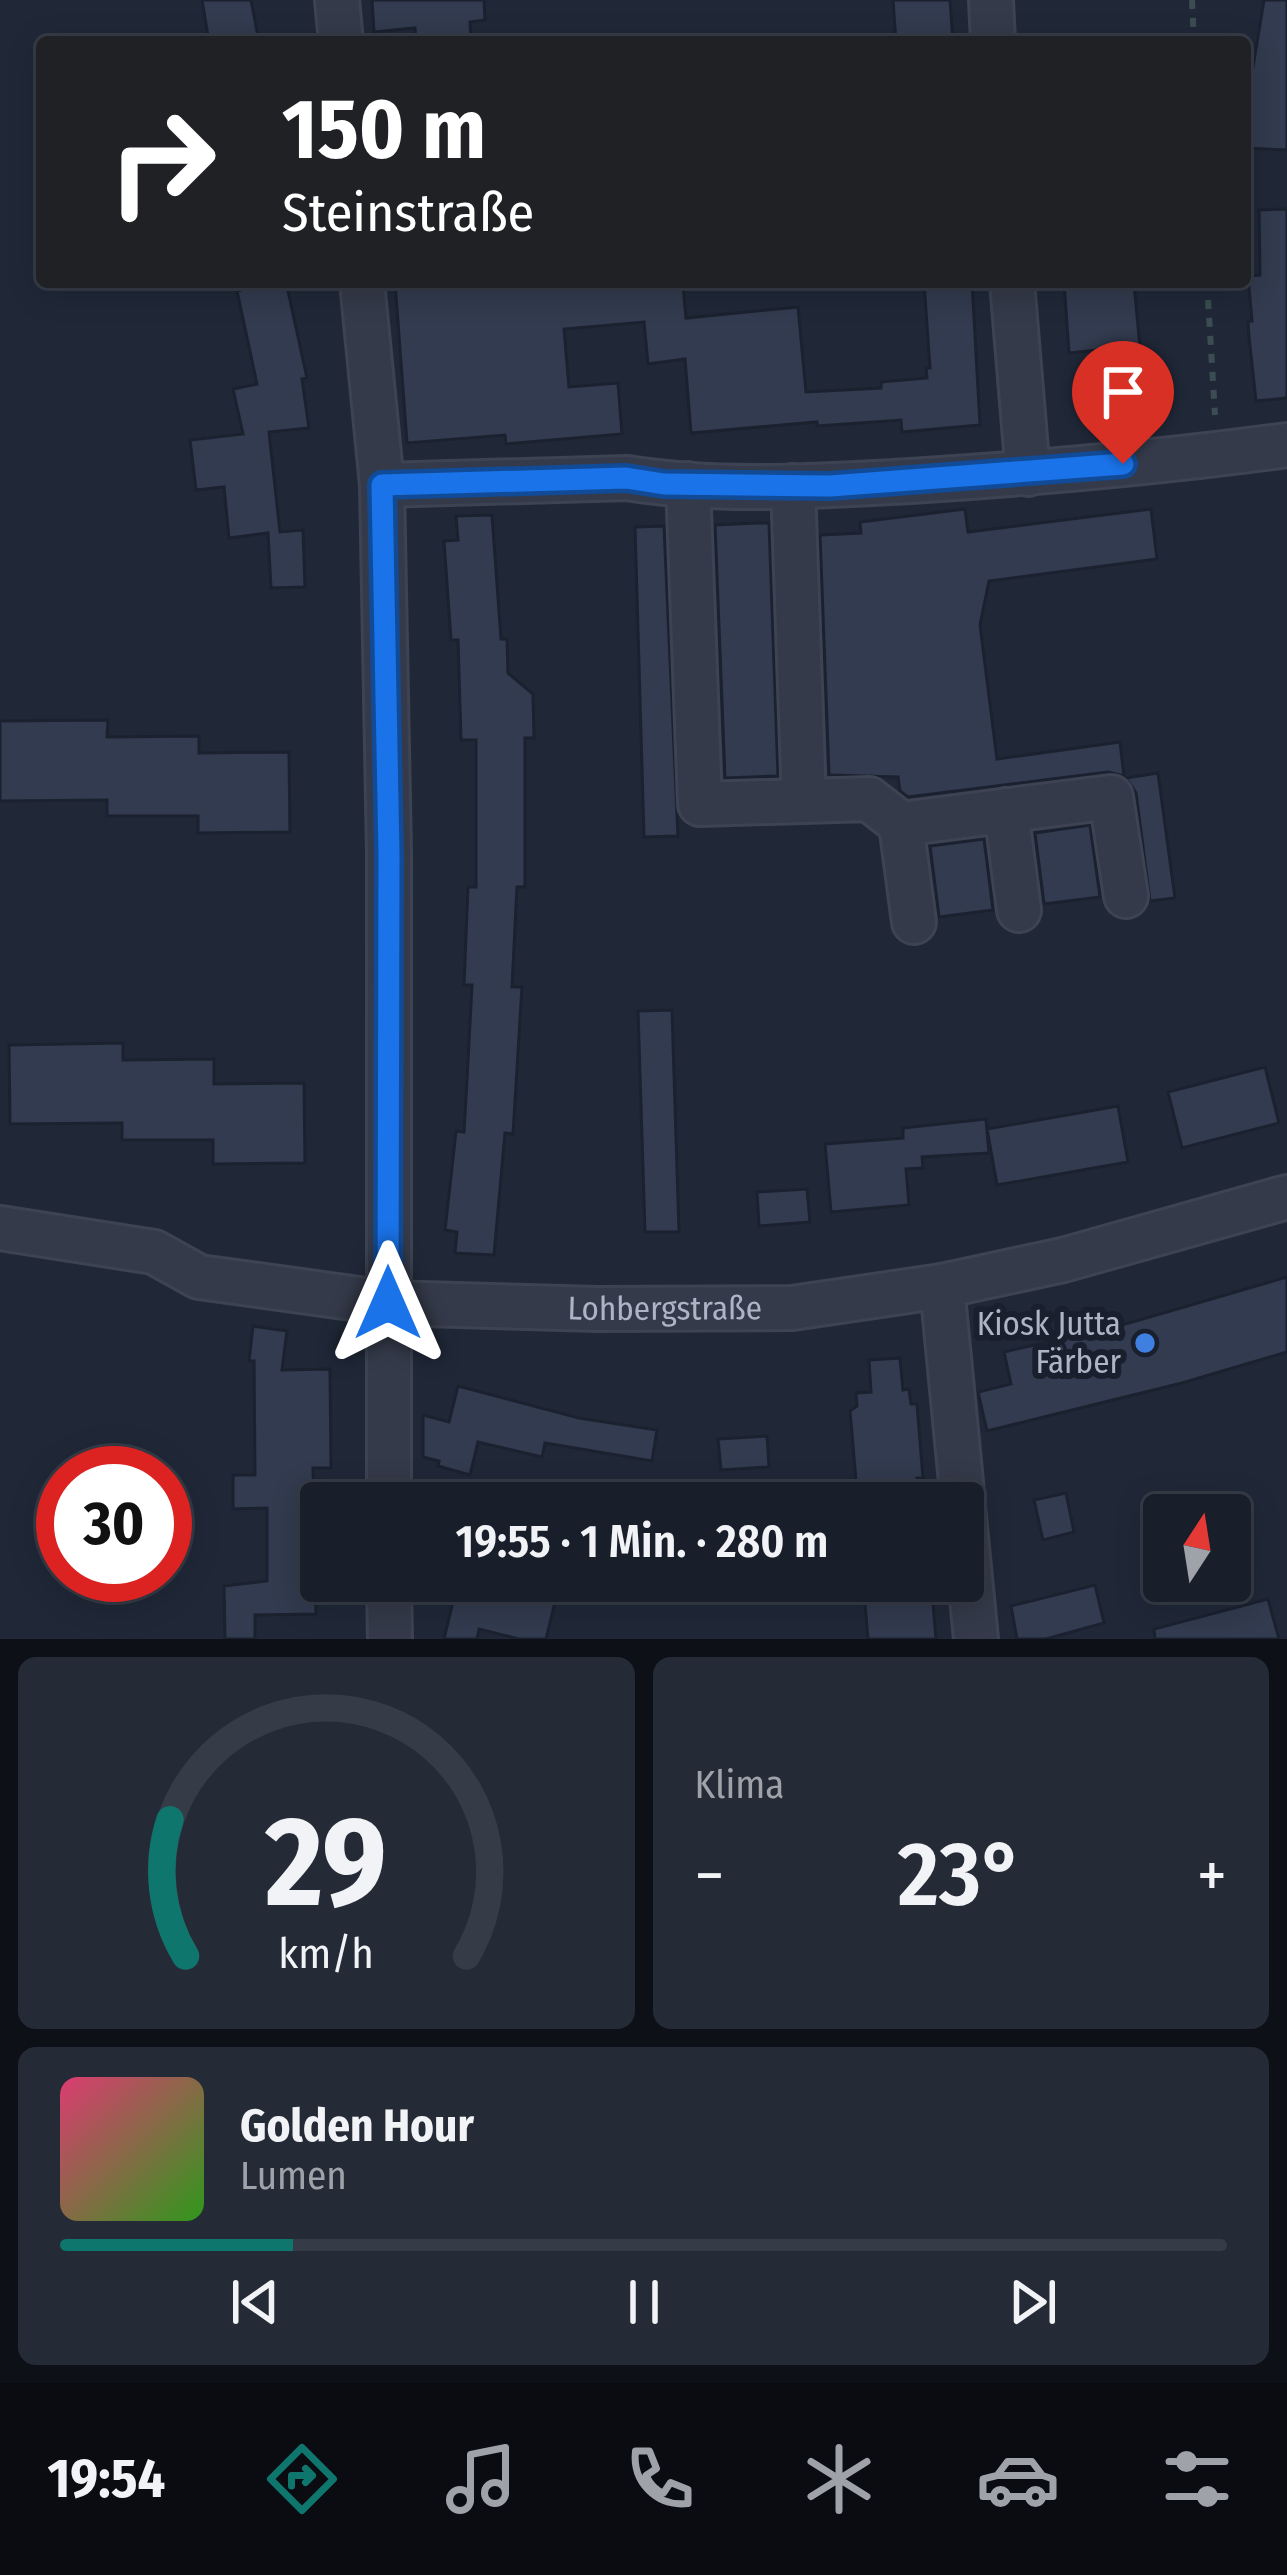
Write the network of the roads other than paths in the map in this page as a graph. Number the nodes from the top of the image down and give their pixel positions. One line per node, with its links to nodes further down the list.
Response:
1 (337, 0): 3 (street)
2 (991, 0): 4 (street)
3 (340, 36)
4 (993, 36)
5 (363, 288): 10 (street)
6 (1012, 288): 8 (street)
7 (1287, 445): 8 (street)
8 (1028, 474): 11 (street)
9 (688, 484): 10 (street); 11 (street); 12 (street)
10 (382, 485): 21 (street)
11 (793, 485): 12 (street)
12 (804, 801): 14 (street)
13 (1006, 810): 14 (street); 15 (street); 16 (street)
14 (901, 824): 17 (street)
15 (1126, 896)
16 (1018, 910)
17 (914, 922)
18 (1287, 1197): 20 (street, Lohbergstraße)
19 (0, 1228): 21 (street, Lohbergstraße)
20 (942, 1286): 21 (street, Lohbergstraße); 23 (street)
21 (388, 1303): 22 (street)
22 (389, 1482)
23 (961, 1482)
24 (389, 1602): 26 (street)
25 (972, 1602): 27 (street)
26 (389, 1639)
27 (976, 1639)

